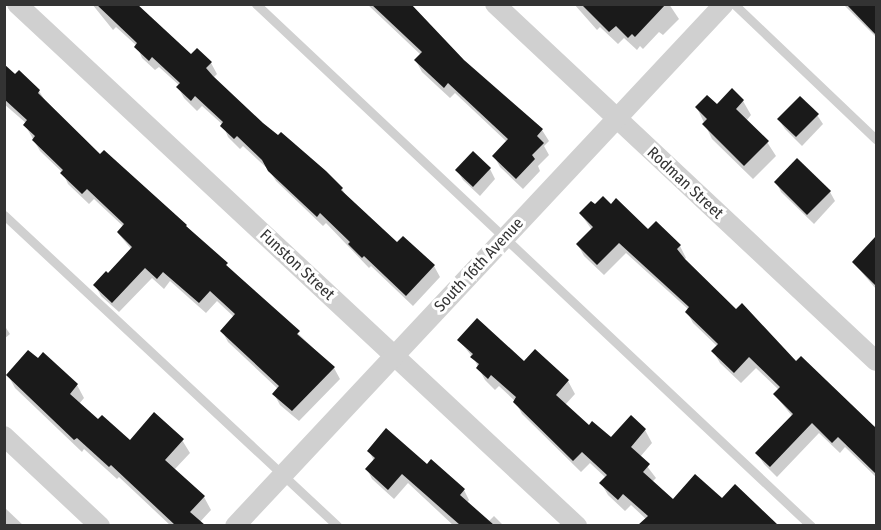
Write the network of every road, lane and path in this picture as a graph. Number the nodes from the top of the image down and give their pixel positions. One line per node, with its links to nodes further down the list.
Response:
1 (17, 4): 10 (street, Funston Street)
2 (256, 4): 9 (lane)
3 (495, 4): 6 (street, Rodman Street)
4 (724, 4): 6 (street, South 16th Avenue)
5 (734, 4): 7 (lane)
6 (616, 118): 9 (street, South 16th Avenue); 11 (street, Rodman Street)
7 (876, 139)
8 (4, 215): 13 (lane)
9 (505, 237): 10 (street, South 16th Avenue); 18 (lane)
10 (394, 356): 13 (street, South 16th Avenue); 17 (street, Funston Street)
11 (876, 361)
12 (4, 436): 14 (street)
13 (283, 474): 15 (street, South 16th Avenue); 16 (lane)
14 (100, 525)
15 (235, 525)
16 (338, 525)
17 (577, 525)
18 (811, 525)

